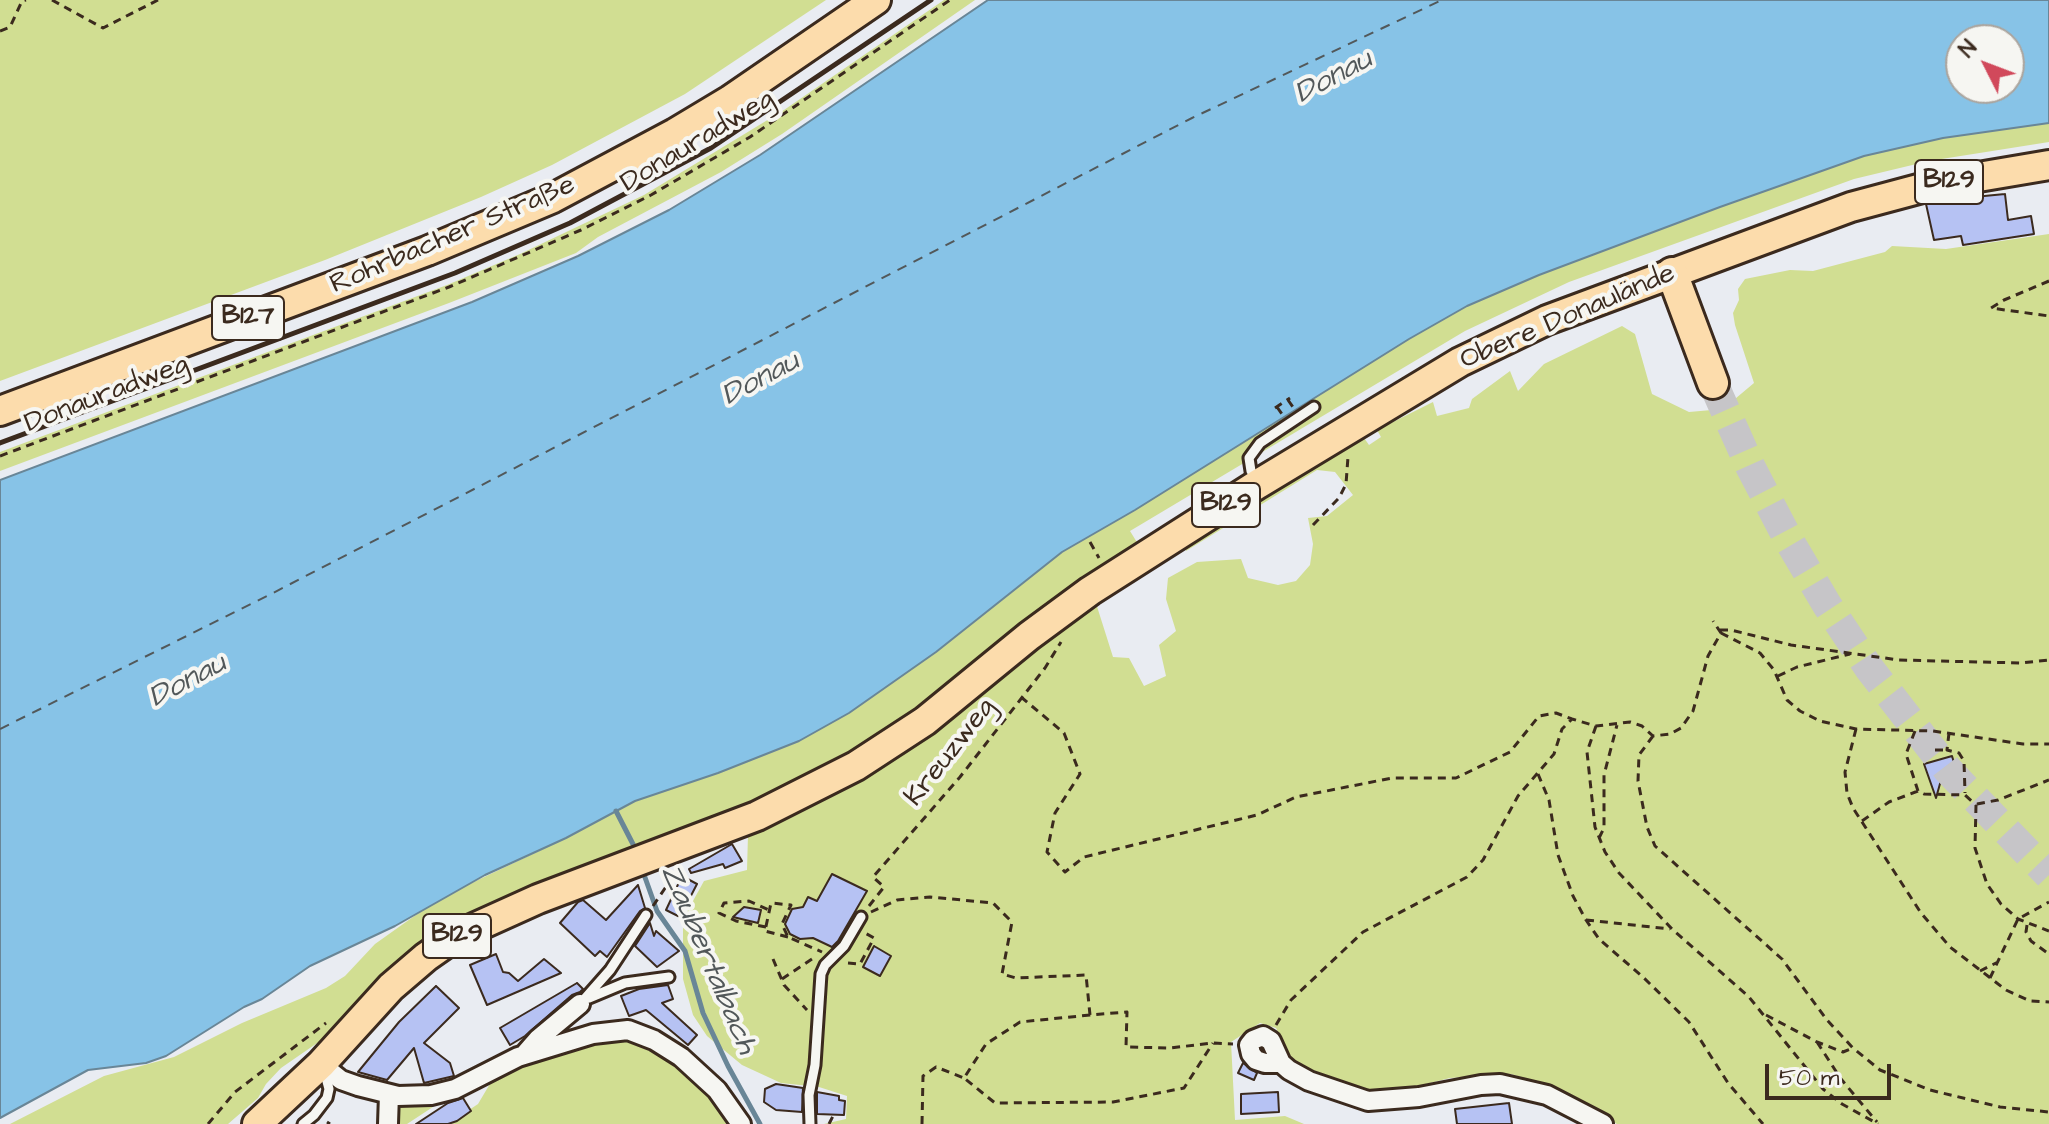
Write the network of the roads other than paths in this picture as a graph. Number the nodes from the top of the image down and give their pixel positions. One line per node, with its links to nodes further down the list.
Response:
1 (876, 0): 6 (main road, Rohrbacher Straße / B127)
2 (2049, 165): 3 (main road, Obere Donaulände / B129)
3 (1672, 273): 4 (highway); 7 (main road, Obere Donaulände / B129)
4 (1713, 383)
5 (1314, 407): 7 (lane)
6 (0, 411)
7 (1258, 484): 14 (main road, Obere Donaulände / B129)
8 (646, 915): 11 (lane)
9 (861, 917): 20 (lane)
10 (669, 977): 11 (lane)
11 (580, 1004): 12 (street)
12 (524, 1055): 15 (street); 19 (street)
13 (1281, 1063): 13 (street); 21 (street)
14 (321, 1064): 15 (street); 16 (main road, B129); 17 (lane)
15 (389, 1094): 18 (street)
16 (269, 1118)
17 (303, 1124)
18 (388, 1124)
19 (741, 1124)
20 (810, 1124)
21 (1603, 1124)

